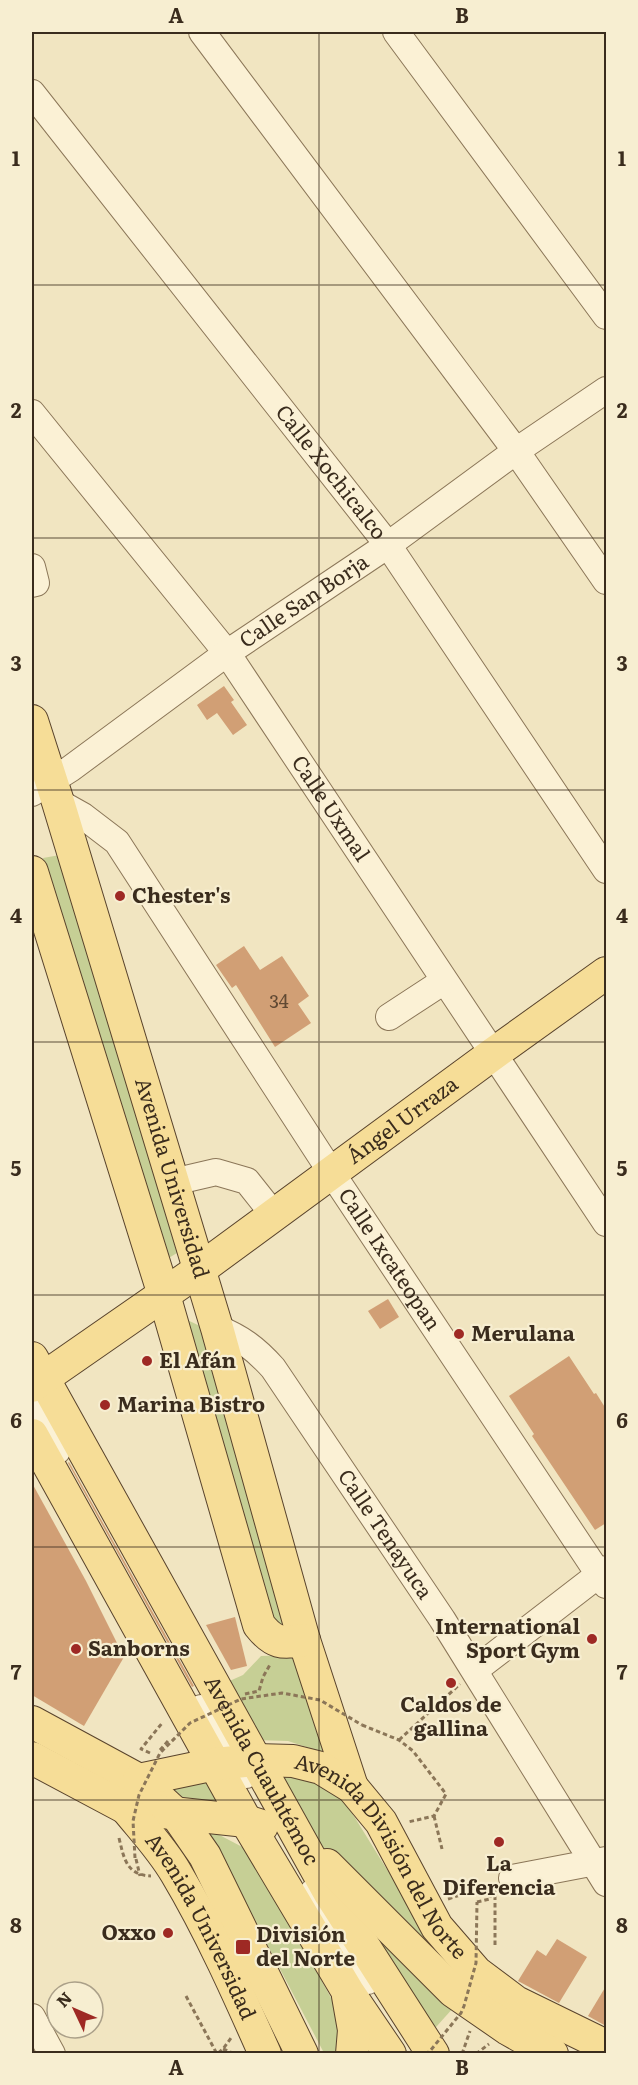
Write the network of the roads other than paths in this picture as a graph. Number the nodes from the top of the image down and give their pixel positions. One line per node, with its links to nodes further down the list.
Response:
1 (202, 32): 7 (street)
2 (396, 32): 4 (street)
3 (32, 93): 8 (street, Calle Xochicalco)
4 (606, 316)
5 (606, 390): 7 (street, Calle San Borja)
6 (32, 413): 12 (street, Calle Uxmal)
7 (516, 451): 8 (street, Calle San Borja); 10 (street)
8 (388, 545): 12 (street, Calle San Borja); 15 (street, Calle Xochicalco)
9 (32, 567): 11 (street)
10 (606, 581)
11 (32, 584)
12 (228, 653): 14 (street, Calle San Borja); 18 (street, Calle Uxmal)
13 (32, 721): 14 (main road, Avenida Universidad)
14 (47, 792): 21 (street, Calle Ixcateopan); 22 (main road, Avenida Universidad)
15 (606, 870)
16 (32, 872): 26 (main road, Avenida Universidad)
17 (606, 973): 20 (main road, Ángel Urraza)
18 (444, 981): 19 (street); 20 (street, Calle Uxmal)
19 (389, 1017)
20 (493, 1054): 21 (main road, Ángel Urraza); 24 (street, Calle Uxmal)
21 (331, 1172): 23 (main road, Ángel Urraza); 30 (street, Calle Ixcateopan)
22 (173, 1182): 23 (street); 25 (main road, Avenida Universidad)
23 (274, 1215): 25 (main road, Ángel Urraza)
24 (606, 1223)
25 (199, 1270): 26 (main road, Ángel Urraza); 27 (main road, Avenida Universidad)
26 (164, 1295): 28 (main road); 31 (main road, Avenida Universidad)
27 (217, 1328): 31 (main road, Avenida Universidad); 32 (street, Calle Tenayuca)
28 (34, 1378): 35 (main road, Avenida Cuauhtémoc)
29 (32, 1435): 35 (main road, Avenida Cuauhtémoc)
30 (604, 1576): 32 (street)
31 (304, 1640): 36 (main road, Avenida Universidad)
32 (475, 1670): 41 (street, Calle Tenayuca)
33 (32, 1722): 37 (main road, Avenida División del Norte)
34 (32, 1758): 37 (main road, Avenida División del Norte)
35 (236, 1762): 36 (main road, Avenida División del Norte); 37 (main road, Avenida División del Norte); 39 (main road, Avenida Cuauhtémoc); 40 (main road, Avenida Cuauhtémoc)
36 (352, 1787): 45 (main road, Avenida División del Norte)
37 (132, 1794): 38 (main road, Avenida División del Norte); 48 (main road, Avenida Universidad)
38 (176, 1814): 39 (main road, Avenida División del Norte); 49 (main road, Avenida Universidad)
39 (246, 1821): 40 (main road, Avenida División del Norte); 43 (main road, Avenida Cuauhtémoc)
40 (290, 1836): 46 (main road, Avenida División del Norte); 52 (street); 53 (main road, Avenida Cuauhtémoc)
41 (602, 1868): 42 (street)
42 (502, 1881)
43 (348, 1992): 50 (main road); 51 (main road, Avenida Cuauhtémoc)
44 (33, 2022): 47 (street)
45 (606, 2046)
46 (542, 2051)
47 (52, 2054)
48 (265, 2054)
49 (302, 2054)
50 (352, 2054)
51 (390, 2054)
52 (416, 2054)
53 (433, 2054)

